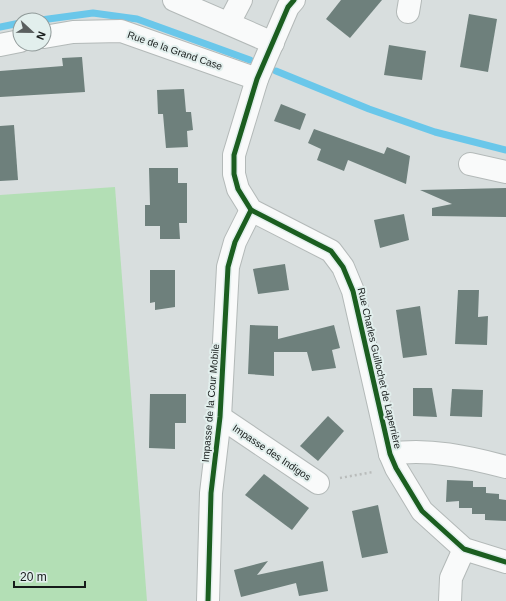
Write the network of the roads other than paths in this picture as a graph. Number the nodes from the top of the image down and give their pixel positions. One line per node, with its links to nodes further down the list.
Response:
1 (174, 0): 4 (street)
2 (241, 0): 4 (street)
3 (294, 0): 7 (street, Rue Charles Guillochet de Laperrière)
4 (229, 24): 7 (street)
5 (52, 36): 9 (street, Rue de la Grand Case)
6 (12, 43): 8 (street)
7 (273, 43): 9 (street, Rue Charles Guillochet de Laperrière)
8 (0, 45)
9 (257, 79): 12 (street, Rue Charles Guillochet de Laperrière)
10 (470, 164): 11 (street)
11 (506, 172)
12 (251, 210): 13 (street, Impasse de la Cour Mobile); 14 (street, Rue Charles Guillochet de Laperrière)
13 (220, 417): 16 (street, Impasse des Indigos); 19 (street, Impasse de la Cour Mobile)
14 (393, 461): 15 (street); 17 (street, Rue Charles Guillochet de Laperrière)
15 (506, 467)
16 (318, 483)
17 (464, 549): 18 (street, Rue Charles Guillochet de Laperrière); 20 (street)
18 (506, 562)
19 (208, 601)
20 (450, 601)

